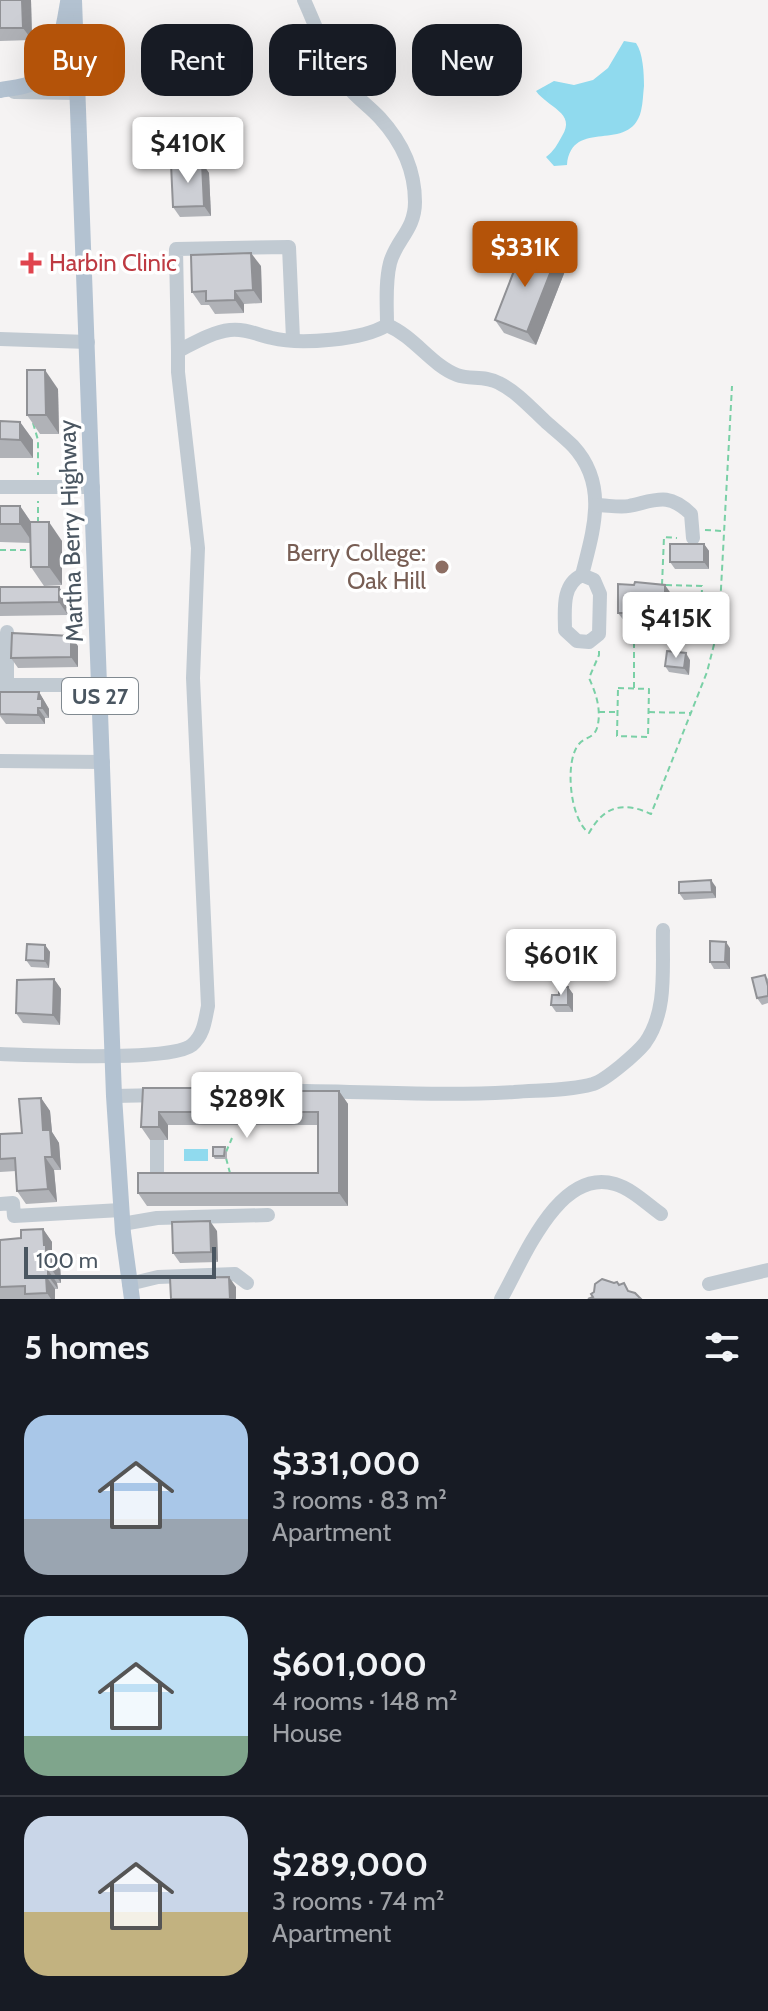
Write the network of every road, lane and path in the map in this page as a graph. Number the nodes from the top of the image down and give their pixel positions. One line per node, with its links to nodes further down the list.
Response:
1 (71, 0): 3 (main road, Martha Berry Highway / US 27); 4 (main road)
2 (304, 0): 7 (street)
3 (73, 24)
4 (0, 91): 5 (street)
5 (24, 92)
6 (78, 96): 10 (main road, Martha Berry Highway / US 27)
7 (387, 325): 9 (street); 15 (street)
8 (0, 339): 10 (street)
9 (293, 339): 11 (street); 11 (street)
10 (88, 342): 14 (main road, Martha Berry Highway / US 27)
11 (178, 351): 36 (street)
12 (732, 386): 16 (path)
13 (0, 487): 14 (street)
14 (93, 487): 26 (main road, Martha Berry Highway / US 27)
15 (596, 505): 17 (street); 20 (street)
16 (724, 532): 17 (path); 22 (path)
17 (693, 534): 21 (path)
18 (0, 550): 19 (path)
19 (38, 550)
20 (582, 575): 24 (street); 24 (street)
21 (702, 608): 22 (path); 27 (path)
22 (720, 609): 31 (path)
23 (7, 632): 25 (street)
24 (595, 639): 28 (path)
25 (4, 685): 26 (street)
26 (100, 685): 33 (main road, Martha Berry Highway / US 27)
27 (634, 688): 29 (path); 30 (path)
28 (598, 712): 29 (path); 31 (path)
29 (617, 712): 30 (path)
30 (648, 712): 31 (path)
31 (691, 713)
32 (0, 761): 33 (street)
33 (103, 762): 36 (main road, Martha Berry Highway / US 27)
34 (663, 930): 37 (street)
35 (0, 1054): 36 (street)
36 (113, 1056): 37 (main road, Martha Berry Highway / US 27)
37 (114, 1096): 45 (main road, Martha Berry Highway / US 27)
38 (157, 1137): 40 (street)
39 (232, 1138): 41 (path)
40 (157, 1173)
41 (230, 1173)
42 (0, 1204): 45 (street)
43 (661, 1214): 50 (street)
44 (268, 1215): 45 (street)
45 (122, 1217): 49 (main road, Martha Berry Highway / US 27)
46 (768, 1270): 48 (street)
47 (247, 1283): 49 (street)
48 (709, 1284)
49 (130, 1292)
50 (501, 1299)

